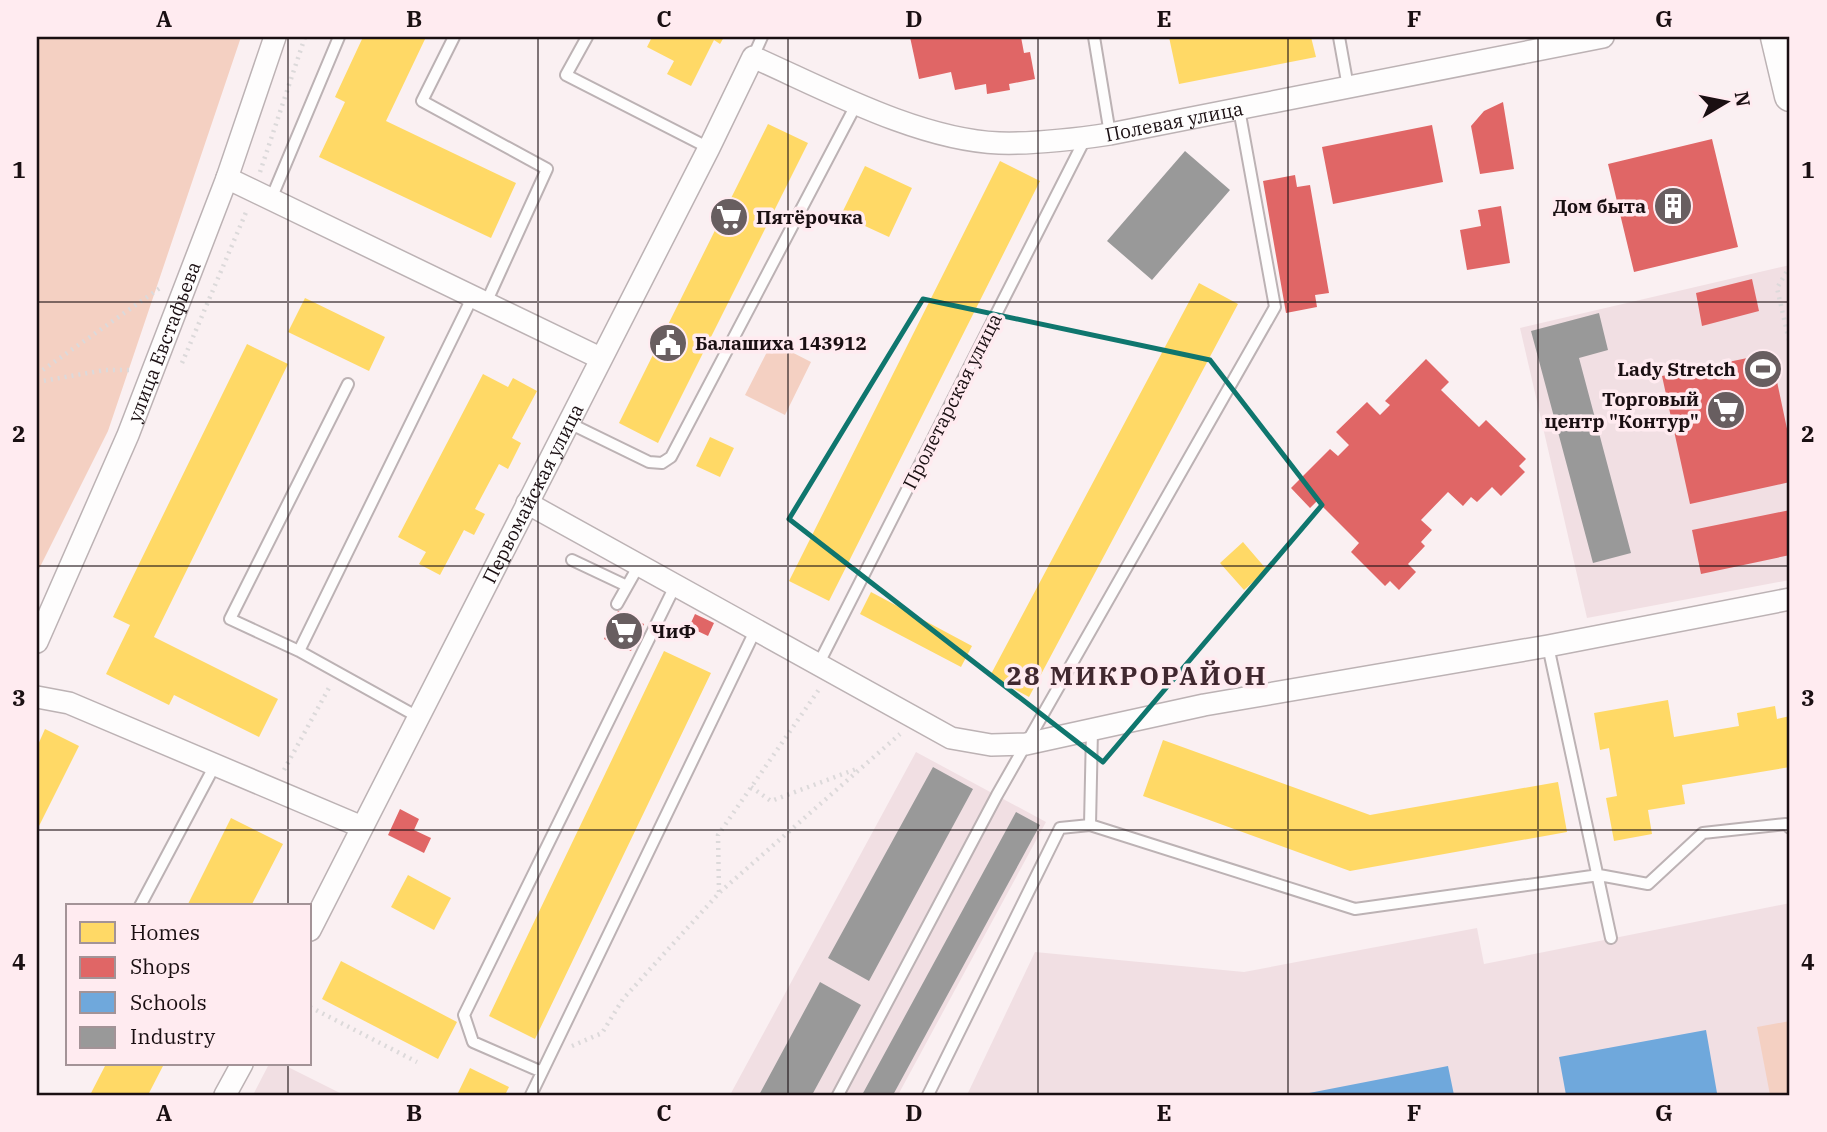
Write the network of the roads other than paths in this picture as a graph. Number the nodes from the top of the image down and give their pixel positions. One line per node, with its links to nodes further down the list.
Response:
1 (275, 37): 19 (street, улица Евстафьева)
2 (339, 37): 20 (lane)
3 (454, 37): 21 (lane)
4 (587, 37): 18 (lane)
5 (762, 37): 11 (lane)
6 (1094, 37): 16 (lane)
7 (1339, 37): 12 (lane)
8 (1603, 37): 10 (street, Полевая улица)
9 (1776, 37): 13 (street)
10 (1566, 40): 12 (street, Полевая улица)
11 (753, 57): 14 (street, Полевая улица); 18 (street, Первомайская улица)
12 (1348, 87): 15 (street, Полевая улица)
13 (1790, 96)
14 (857, 103): 17 (street, Полевая улица); 24 (lane)
15 (1239, 109): 16 (street, Полевая улица); 40 (lane)
16 (1110, 134): 17 (street, Полевая улица)
17 (1086, 137): 36 (lane, Пролетарская улица)
18 (709, 148): 22 (street, Первомайская улица)
19 (227, 178): 20 (street); 33 (street, улица Евстафьева)
20 (271, 199): 21 (street)
21 (479, 300): 22 (street); 35 (lane)
22 (600, 358): 24 (street, Первомайская улица)
23 (348, 384): 35 (lane)
24 (568, 422): 25 (street, Первомайская улица)
25 (527, 503): 27 (street); 38 (street, Первомайская улица)
26 (572, 560): 28 (lane)
27 (639, 565): 28 (lane); 29 (street)
28 (627, 586): 31 (lane)
29 (675, 586): 32 (street); 50 (lane)
30 (1790, 599): 34 (street)
31 (618, 604)
32 (755, 631): 36 (street); 50 (lane)
33 (37, 642)
34 (1548, 646): 39 (street); 45 (lane)
35 (299, 651): 38 (lane)
36 (824, 669): 40 (street)
37 (37, 697): 41 (street)
38 (418, 717): 43 (street, Первомайская улица)
39 (1092, 730): 40 (street); 42 (lane)
40 (1026, 744): 53 (lane)
41 (215, 765): 43 (street); 46 (lane)
42 (1090, 825): 45 (lane); 54 (lane)
43 (362, 827): 47 (street, Первомайская улица)
44 (1790, 828): 45 (lane)
45 (1599, 876): 48 (lane)
46 (141, 904)
47 (312, 926)
48 (1611, 938)
49 (241, 1066): 51 (street)
50 (542, 1072): 52 (lane)
51 (226, 1095)
52 (531, 1095)
53 (838, 1095)
54 (928, 1095)

